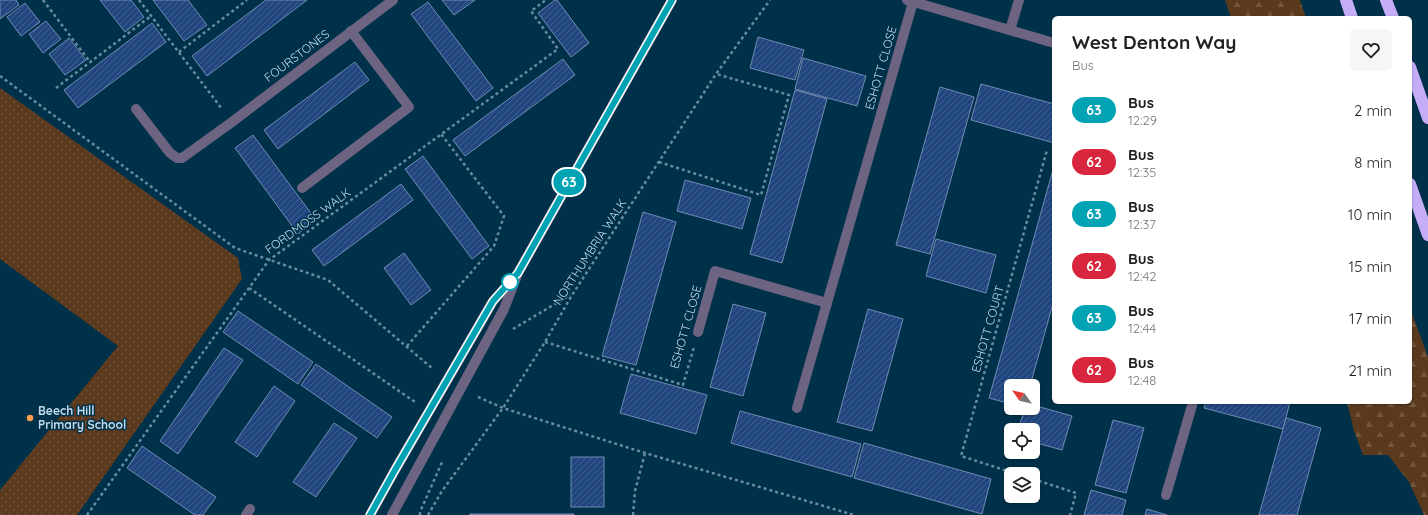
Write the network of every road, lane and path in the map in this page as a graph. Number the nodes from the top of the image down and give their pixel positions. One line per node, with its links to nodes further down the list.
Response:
1 (43, 0): 19 (path)
2 (139, 0): 12 (path)
3 (247, 0): 18 (path)
4 (393, 0): 16 (street, FOURSTONES)
5 (546, 0): 27 (path, FORDMOSS WALK)
6 (672, 0): 34 (street)
7 (770, 0): 21 (path, NORTHUMBRIA WALK)
8 (1019, 0): 15 (street)
9 (1346, 0): 13 (highway)
10 (1386, 0): 14 (highway)
11 (910, 1): 15 (street); 37 (street, ESHOTT CLOSE)
12 (151, 16): 18 (path); 19 (path)
13 (1351, 16)
14 (1392, 16)
15 (1010, 30): 17 (street)
16 (351, 31): 26 (street, FOURSTONES); 30 (street)
17 (1052, 42)
18 (179, 52): 26 (path)
19 (90, 62): 23 (path)
20 (1412, 73): 25 (highway)
21 (716, 74): 29 (path, NORTHUMBRIA WALK); 29 (path)
22 (0, 76): 33 (path)
23 (56, 88)
24 (136, 109): 26 (street, FOURSTONES)
25 (1428, 118)
26 (232, 122)
27 (441, 134): 33 (path, FORDMOSS WALK); 41 (path)
28 (1047, 150): 50 (path, ESHOTT COURT)
29 (659, 162): 36 (path, NORTHUMBRIA WALK)
30 (302, 188)
31 (1412, 190): 32 (highway)
32 (1428, 235)
33 (269, 260): 35 (path, FORDMOSS WALK); 41 (path)
34 (518, 273): 54 (street); 55 (street)
35 (250, 288): 44 (path); 53 (path, FORDMOSS WALK)
36 (572, 295): 39 (path); 40 (path, NORTHUMBRIA WALK)
37 (827, 303): 38 (street, ESHOTT CLOSE); 47 (street, ESHOTT CLOSE)
38 (698, 332): 40 (path, ESHOTT CLOSE)
39 (509, 335)
40 (545, 342): 46 (path, NORTHUMBRIA WALK)
41 (407, 346): 42 (path)
42 (433, 369)
43 (478, 397): 46 (path)
44 (417, 403)
45 (1192, 404): 52 (street)
46 (503, 408): 48 (path); 57 (path, NORTHUMBRIA WALK)
47 (797, 408)
48 (645, 453): 58 (path); 59 (path)
49 (445, 455): 56 (path)
50 (1004, 470)
51 (1040, 481): 60 (path)
52 (1166, 495)
53 (87, 515)
54 (370, 515)
55 (392, 515)
56 (420, 515)
57 (428, 515)
58 (633, 515)
59 (854, 515)
60 (1070, 515)

